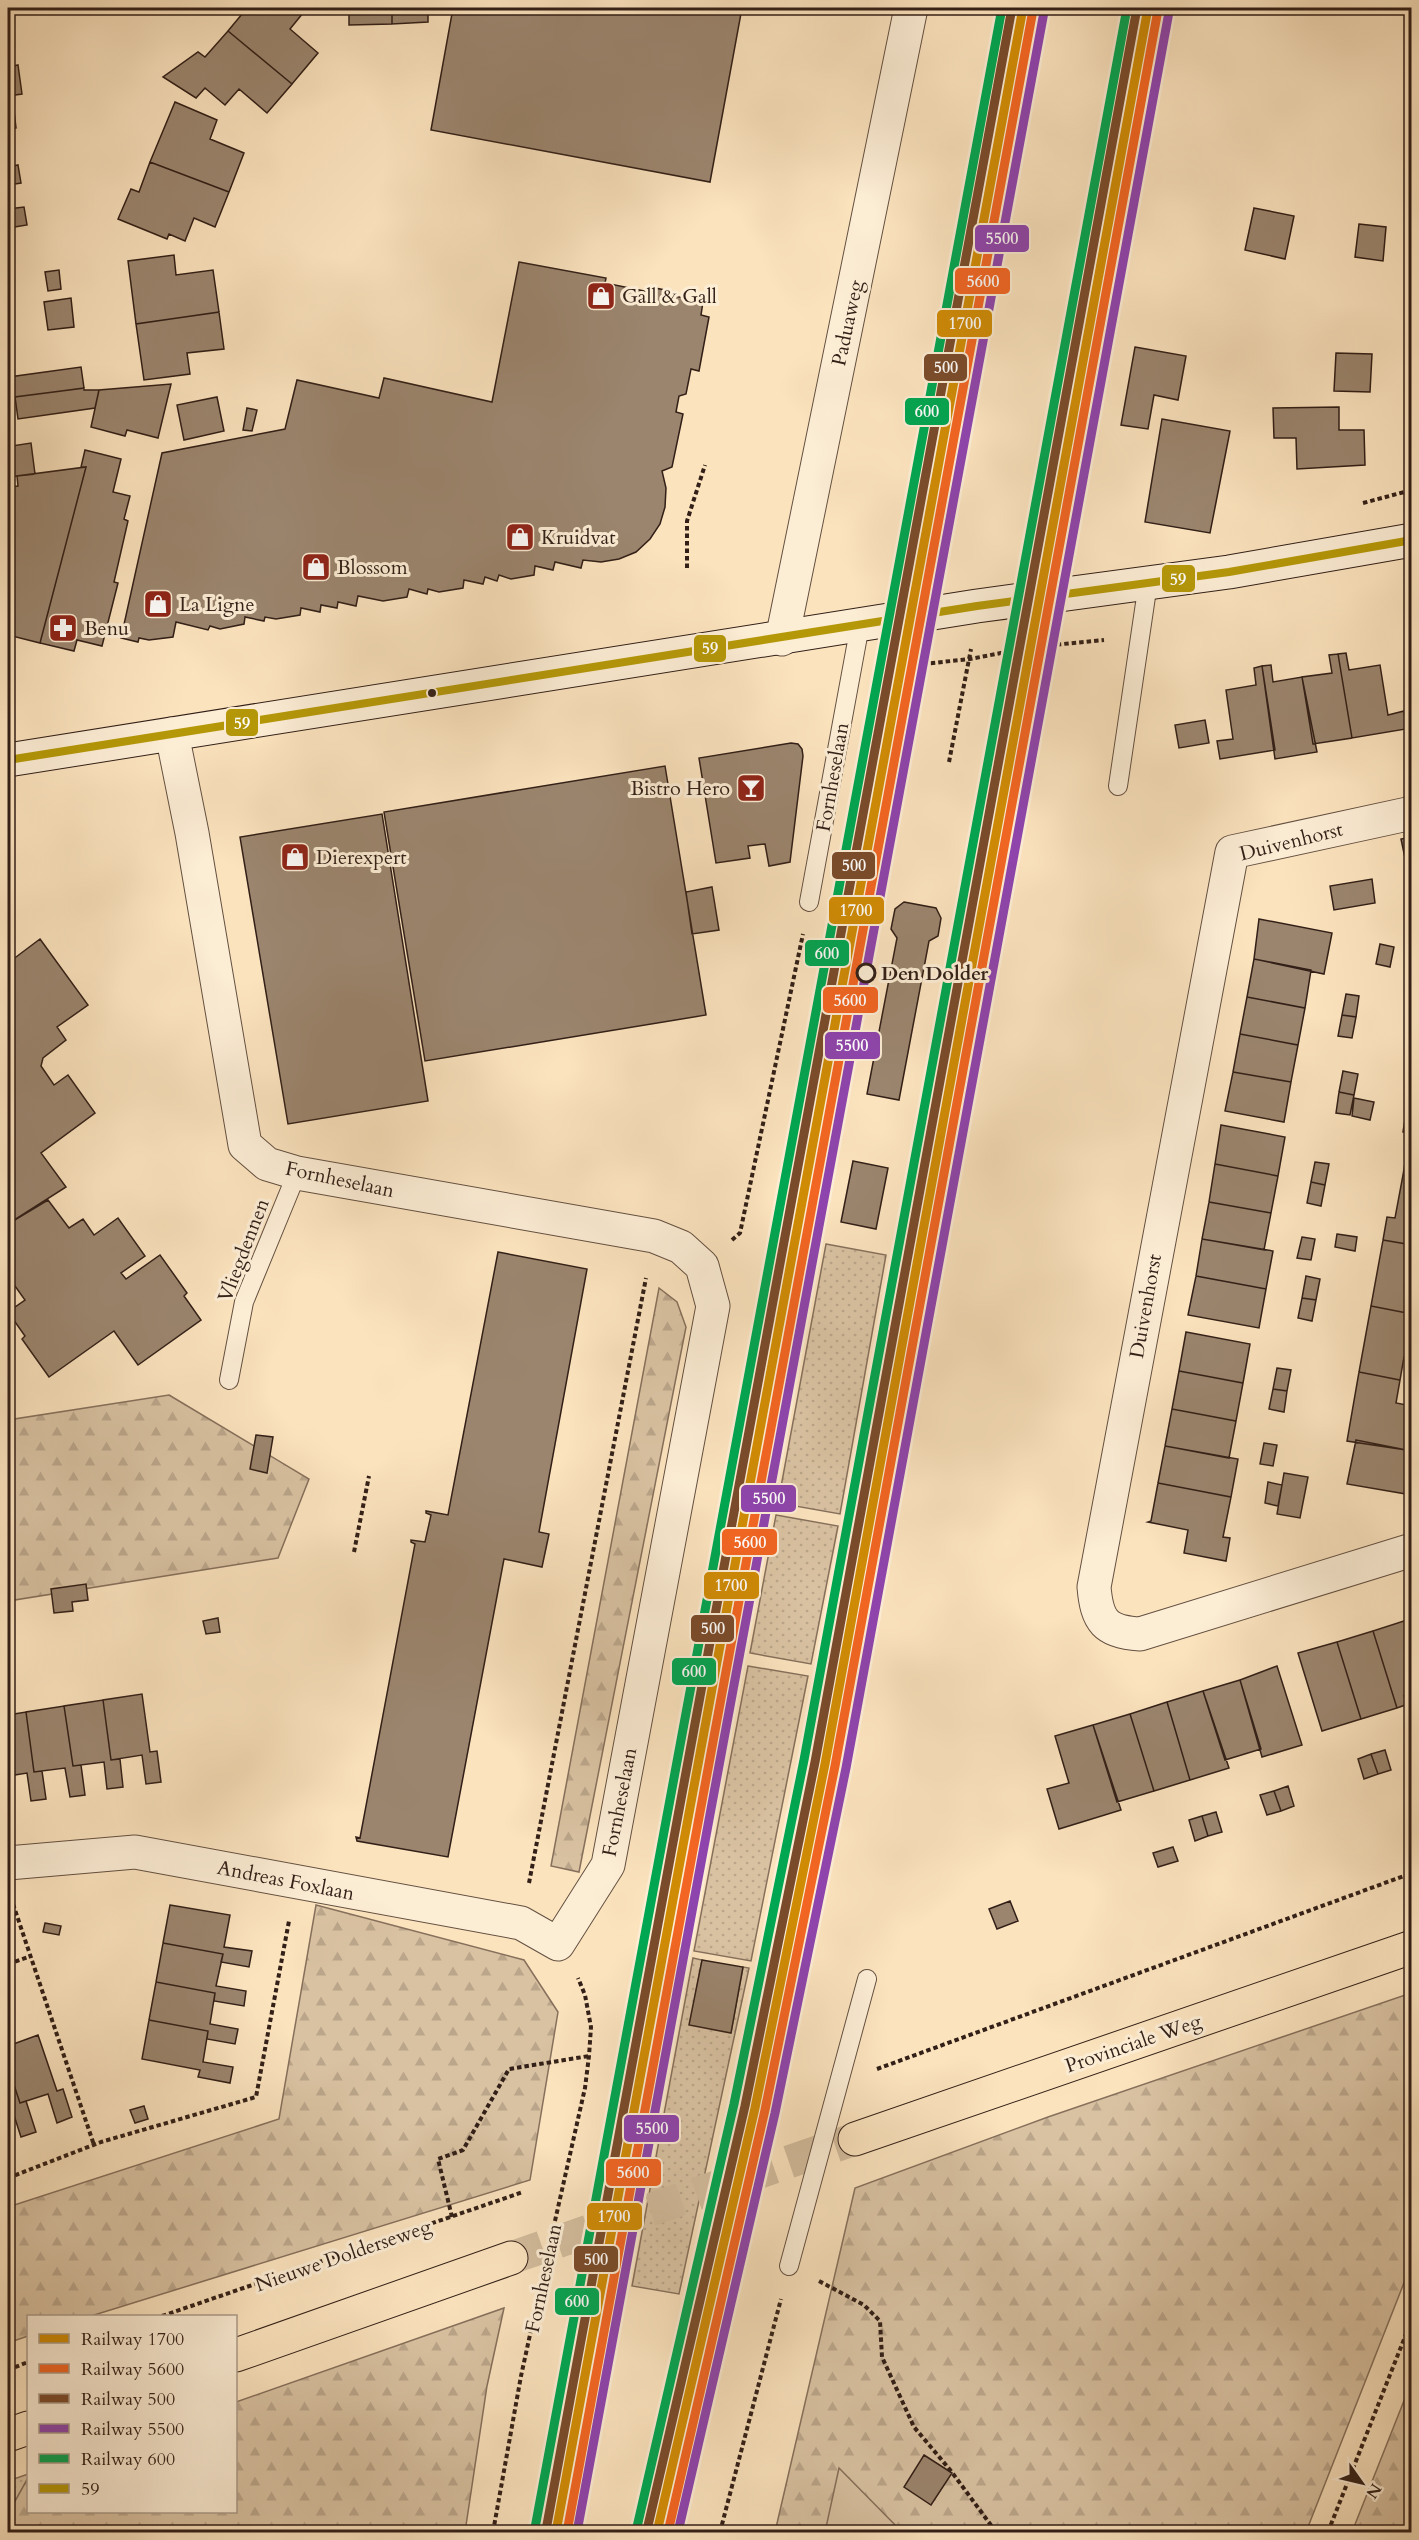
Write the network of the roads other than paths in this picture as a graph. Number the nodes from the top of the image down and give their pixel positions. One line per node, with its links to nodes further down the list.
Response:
1 (911, 8): 5 (street, Paduaweg)
2 (1412, 540): 3 (street)
3 (1148, 583): 4 (street); 8 (lane)
4 (860, 625): 5 (street); 10 (lane, Fornheselaan)
5 (782, 639): 6 (street)
6 (172, 734): 7 (street); 11 (street, Fornheselaan)
7 (8, 760)
8 (1118, 786)
9 (1412, 813): 13 (street, Duivenhorst)
10 (809, 902)
11 (297, 1173): 12 (lane, Vliegdennen); 15 (street, Fornheselaan)
12 (229, 1380)
13 (1412, 1550)
14 (8, 1863): 15 (street, Andreas Foxlaan)
15 (558, 1944)
16 (1412, 1947): 18 (main road, Provinciale Weg)
17 (867, 1979): 20 (lane)
18 (855, 2139)
19 (511, 2258): 21 (main road)
20 (789, 2266)
21 (237, 2355)
22 (27, 2428): 23 (main road)
23 (8, 2435)

